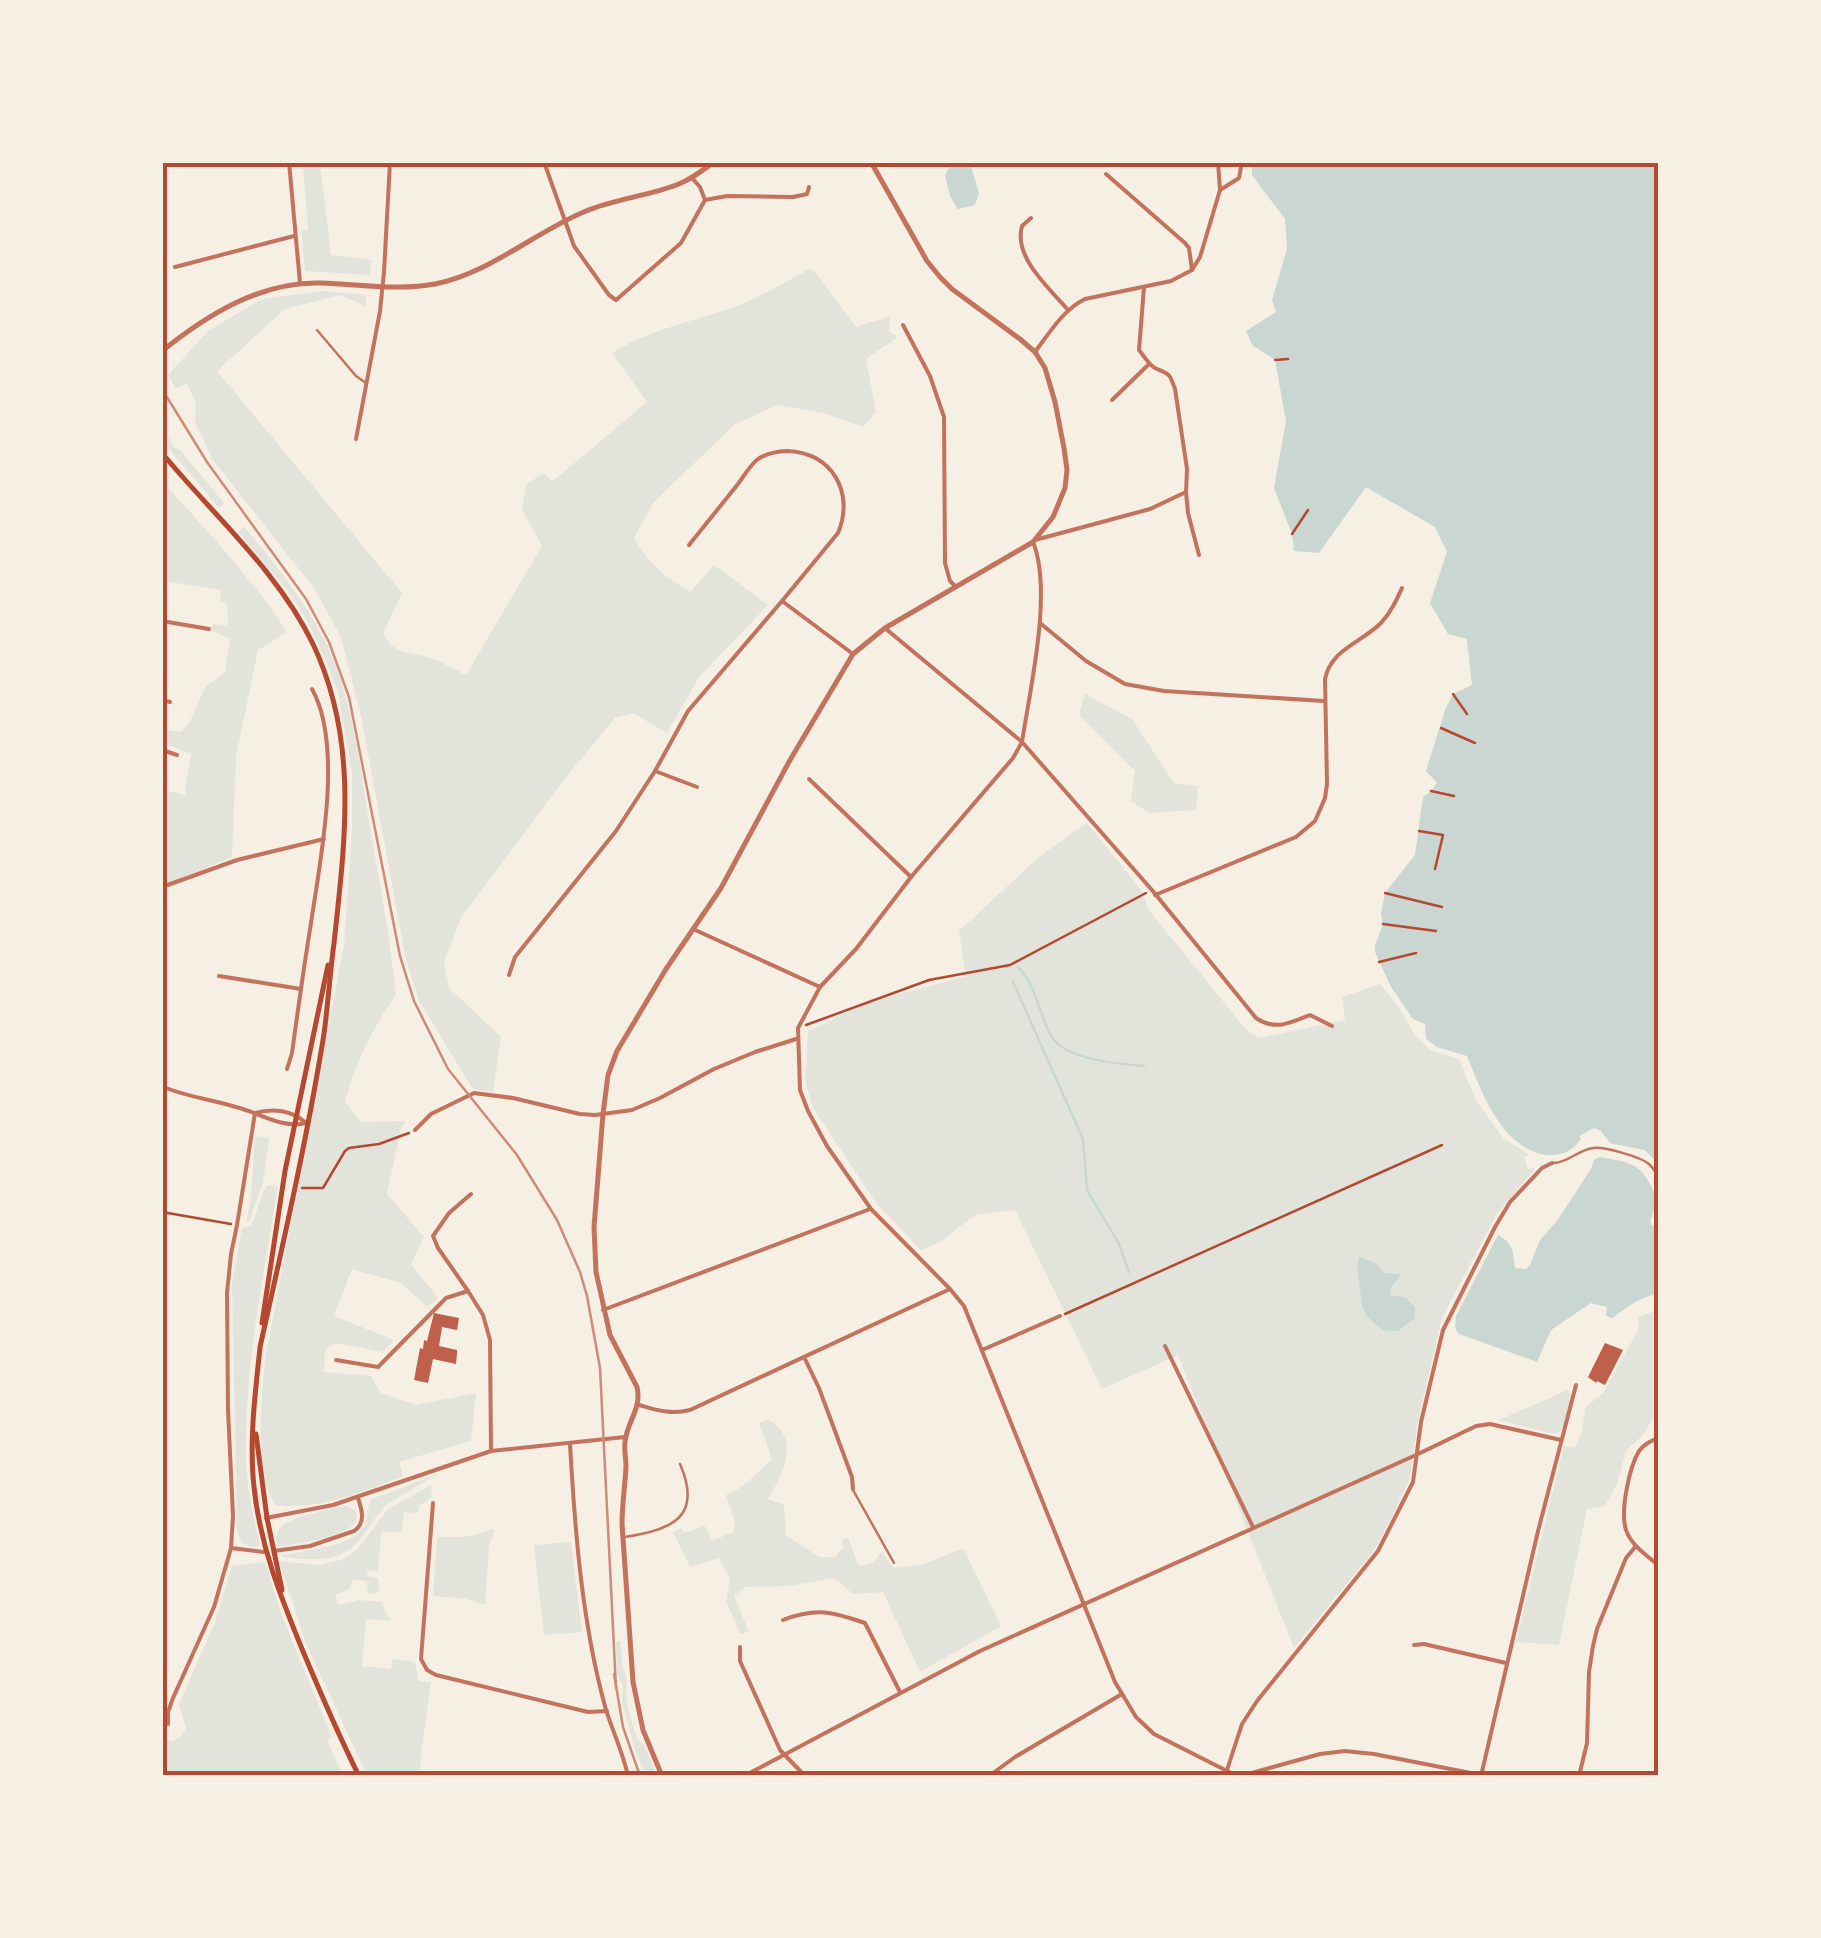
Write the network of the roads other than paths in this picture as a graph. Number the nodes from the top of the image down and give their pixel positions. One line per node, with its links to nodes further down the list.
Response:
1 (289, 162): 15 (street)
2 (390, 162): 19 (street)
3 (544, 162): 14 (street)
4 (714, 162): 9 (street)
5 (872, 162): 25 (street)
6 (1218, 162): 11 (street)
7 (1242, 162): 11 (street)
8 (1106, 174): 17 (street)
9 (692, 178): 12 (street); 14 (street)
10 (810, 187): 12 (street)
11 (1220, 190): 17 (street)
12 (705, 200): 14 (street)
13 (1031, 218): 21 (street)
14 (564, 222): 19 (street)
15 (294, 236): 16 (street); 18 (street)
16 (174, 267)
17 (1192, 270): 20 (street)
18 (300, 283): 19 (street); 24 (street)
19 (383, 286): 27 (street)
20 (1144, 286): 21 (street); 26 (street)
21 (1068, 310): 25 (street)
22 (902, 325): 35 (street)
23 (316, 330): 27 (street)
24 (162, 348)
25 (1034, 352): 32 (street)
26 (1150, 364): 28 (street); 31 (street)
27 (368, 384): 29 (street)
28 (1112, 400)
29 (356, 439)
30 (162, 453): 58 (main road)
31 (1186, 492): 32 (street); 34 (street)
32 (1034, 541): 35 (street); 39 (street)
33 (690, 544): 37 (street)
34 (1198, 555)
35 (955, 586): 41 (street)
36 (1402, 588): 45 (street)
37 (782, 601): 42 (street); 50 (street)
38 (162, 621): 40 (street)
39 (1040, 622): 45 (street); 47 (street)
40 (208, 628)
41 (885, 628): 42 (street); 47 (street)
42 (853, 654): 57 (street)
43 (312, 689): 53 (street)
44 (162, 700): 46 (street)
45 (1325, 701): 56 (street)
46 (170, 702)
47 (1022, 742): 54 (street); 56 (street)
48 (162, 750): 49 (street)
49 (177, 755)
50 (655, 772): 52 (street); 59 (street)
51 (809, 779): 54 (street)
52 (696, 787)
53 (324, 839): 55 (street); 62 (street)
54 (911, 878): 61 (street)
55 (162, 887)
56 (1153, 892): 63 (street)
57 (693, 929): 61 (street); 70 (street)
58 (335, 932): 69 (main road); 71 (main road)
59 (509, 975)
60 (219, 976): 62 (street)
61 (820, 988): 64 (street)
62 (301, 989): 65 (street)
63 (1332, 1026)
64 (798, 1038): 70 (street); 77 (street)
65 (286, 1068)
66 (164, 1087): 67 (street); 68 (street)
67 (162, 1096)
68 (255, 1113): 69 (street); 72 (street); 105 (street)
69 (297, 1114): 71 (street); 72 (main road)
70 (603, 1114): 73 (street); 80 (street)
71 (306, 1123): 72 (street); 83 (main road)
72 (294, 1126): 83 (main road)
73 (416, 1130)
74 (1552, 1162): 75 (street); 95 (street)
75 (1658, 1178)
76 (471, 1194): 79 (street)
77 (871, 1209): 78 (street); 80 (street)
78 (950, 1290): 84 (street); 85 (street)
79 (468, 1291): 86 (street); 94 (street)
80 (604, 1310): 88 (street)
81 (1060, 1316): 84 (street)
82 (1165, 1346): 102 (street)
83 (260, 1348): 89 (main road)
84 (982, 1350): 109 (street)
85 (805, 1359): 88 (street); 97 (street)
86 (336, 1360)
87 (1576, 1384): 92 (street)
88 (638, 1404): 90 (street)
89 (254, 1420): 100 (main road); 101 (main road)
90 (625, 1437): 93 (street); 103 (street)
91 (1658, 1438): 104 (street)
92 (1561, 1440): 95 (street); 113 (street)
93 (570, 1444): 94 (street); 116 (street)
94 (491, 1451): 98 (street)
95 (1416, 1455): 102 (street); 119 (street)
96 (680, 1464): 103 (street)
97 (852, 1488): 106 (street)
98 (358, 1498): 100 (street); 105 (street)
99 (432, 1503): 116 (street)
100 (267, 1518): 101 (street); 107 (main road)
101 (258, 1520): 107 (main road)
102 (1253, 1527): 109 (street)
103 (623, 1538): 123 (street)
104 (1636, 1546): 108 (street); 128 (street)
105 (232, 1548): 117 (street)
106 (894, 1563)
107 (273, 1565): 121 (main road)
108 (1658, 1565)
109 (1084, 1605): 114 (street); 115 (street)
110 (783, 1620): 114 (street)
111 (1414, 1645): 113 (street)
112 (740, 1646): 118 (street)
113 (1506, 1663): 120 (street)
114 (900, 1692): 118 (street)
115 (1122, 1694): 119 (street); 126 (street)
116 (606, 1711): 122 (street)
117 (168, 1724)
118 (785, 1755): 124 (street); 125 (street)
119 (1225, 1774): 127 (street)
120 (1481, 1775): 127 (street)
121 (359, 1776)
122 (628, 1776)
123 (662, 1776)
124 (744, 1776)
125 (805, 1776)
126 (989, 1776)
127 (1239, 1776)
128 (1579, 1776)

